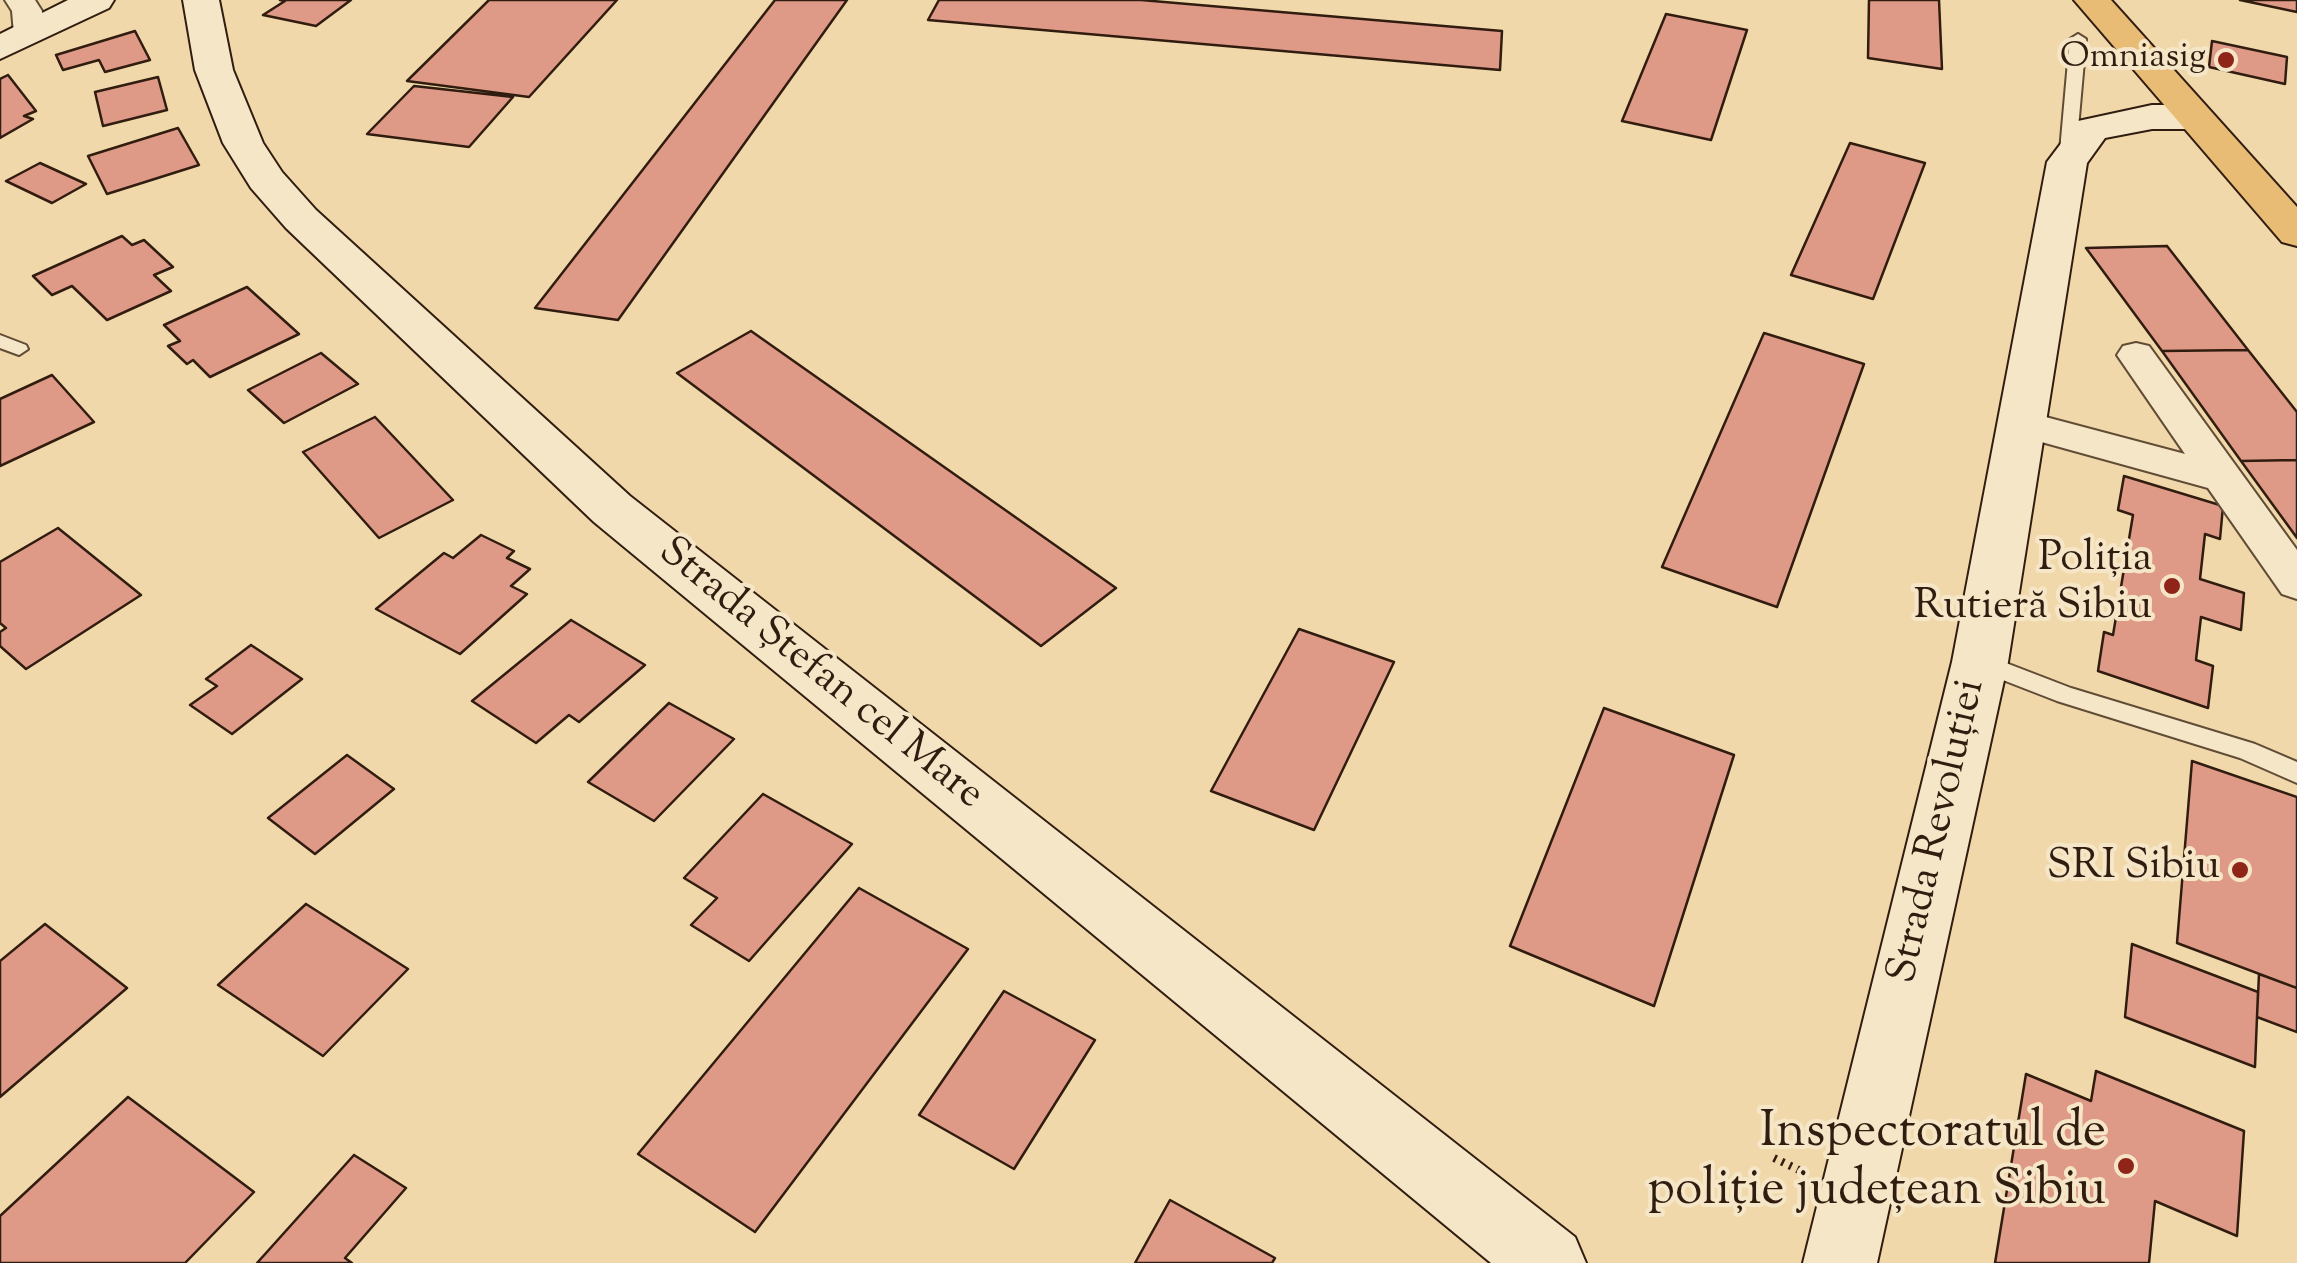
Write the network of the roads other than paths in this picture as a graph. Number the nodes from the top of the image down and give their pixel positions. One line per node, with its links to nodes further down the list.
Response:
1 (96, 0): 4 (main road)
2 (201, 0): 15 (main road, Strada Ștefan cel Mare)
3 (2092, 0): 6 (main road)
4 (16, 27)
5 (2078, 40): 7 (lane, Strada Revoluției)
6 (2194, 117): 7 (main road); 8 (main road)
7 (2066, 162): 10 (main road, Strada Revoluției)
8 (2297, 233)
9 (2136, 355): 11 (street)
10 (2023, 424): 11 (street); 13 (main road, Strada Revoluției)
11 (2223, 478): 12 (street)
12 (2297, 583)
13 (1980, 662): 14 (lane); 16 (main road, Strada Revoluției)
14 (2297, 772)
15 (1550, 1263)
16 (1840, 1263)

